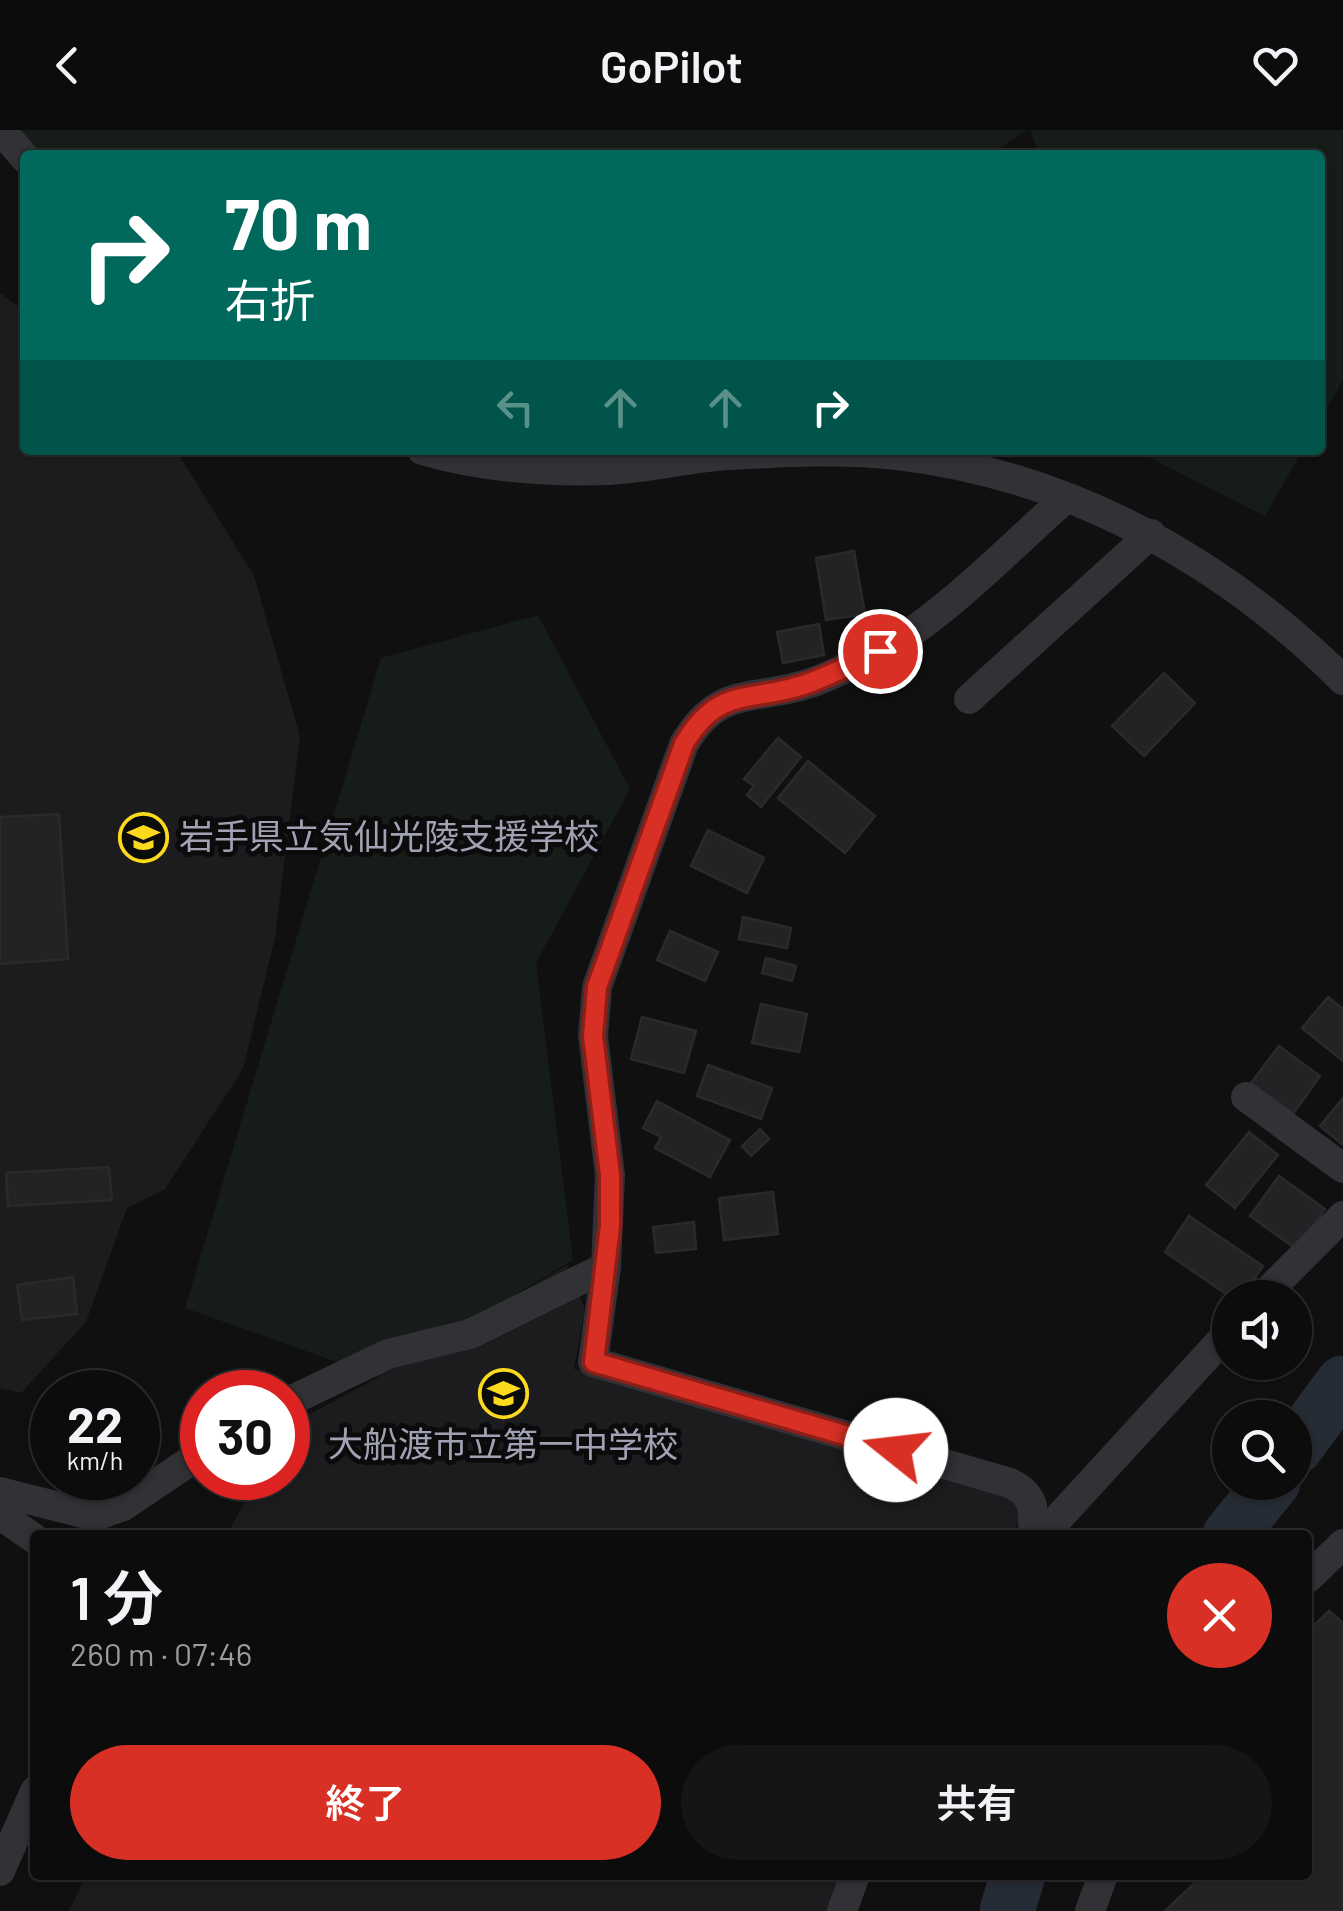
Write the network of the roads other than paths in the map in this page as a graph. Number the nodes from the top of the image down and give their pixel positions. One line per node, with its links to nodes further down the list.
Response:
1 (1, 130): 2 (street)
2 (20, 152)
3 (449, 455): 4 (street)
4 (733, 455)
5 (897, 455): 6 (street)
6 (1066, 498): 7 (street); 13 (street)
7 (1152, 534): 8 (street); 9 (street)
8 (1343, 680)
9 (969, 698)
10 (1246, 1096): 11 (street)
11 (1343, 1168)
12 (1343, 1216): 14 (street)
13 (606, 1266): 16 (street); 20 (street)
14 (1280, 1280)
15 (1212, 1352): 21 (street)
16 (310, 1391)
17 (180, 1468): 18 (street)
18 (0, 1492)
19 (0, 1515): 22 (street)
20 (1033, 1530)
21 (1048, 1530)
22 (30, 1536)
23 (1343, 1544): 24 (street)
24 (1312, 1574)
25 (30, 1802): 26 (street)
26 (0, 1871)
27 (853, 1880): 29 (street)
28 (1101, 1880): 30 (street)
29 (842, 1911)
30 (1090, 1911)

